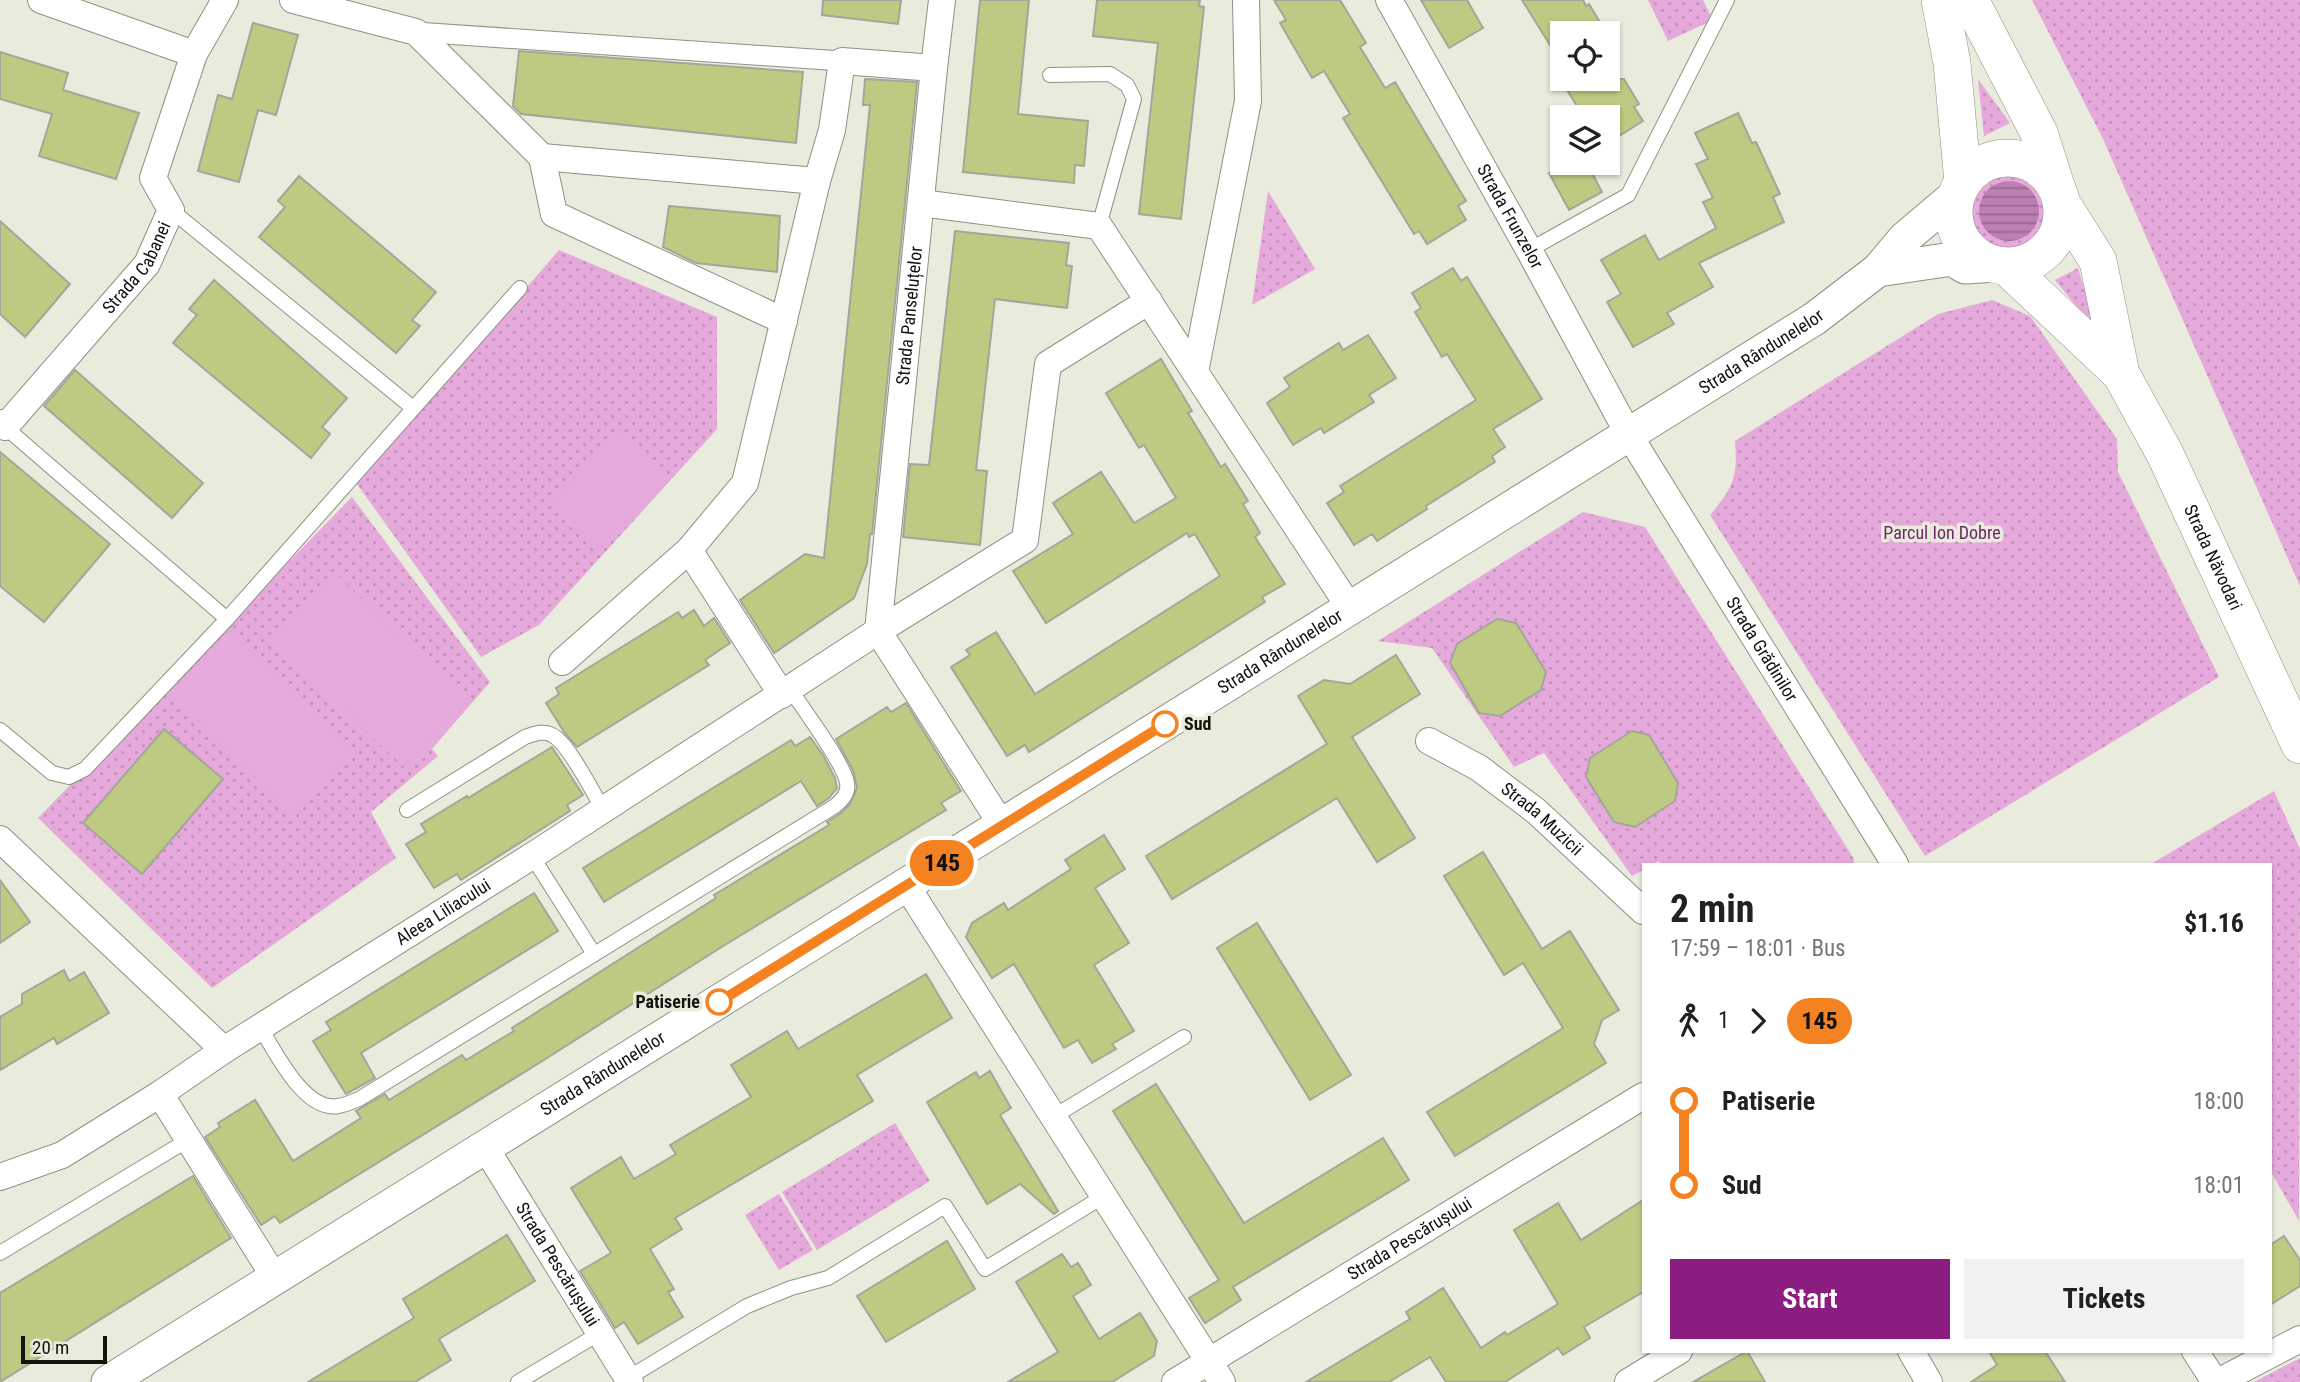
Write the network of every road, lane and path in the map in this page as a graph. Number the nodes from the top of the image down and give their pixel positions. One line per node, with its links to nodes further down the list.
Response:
1 (41, 0): 10 (street)
2 (225, 0): 12 (street, Strada Cabanei)
3 (293, 0): 11 (street)
4 (942, 0): 14 (street, Strada Panseluțelor)
5 (1246, 0): 29 (street)
6 (1389, 0): 23 (street, Strada Frunzelor)
7 (1727, 0): 23 (lane)
8 (1940, 0): 18 (main road)
9 (1970, 0): 19 (main road, Strada Năvodari)
10 (95, 9): 12 (street)
11 (416, 32): 13 (street); 16 (street)
12 (194, 54): 21 (street, Strada Cabanei)
13 (842, 61): 14 (street); 17 (street)
14 (934, 68): 20 (street, Strada Panseluțelor)
15 (1050, 75): 22 (lane)
16 (542, 157): 17 (street); 28 (street)
17 (817, 181): 28 (street)
18 (1960, 188): 19 (main road); 24 (main road); 25 (street, Strada Rândunelelor)
19 (2059, 195): 24 (main road); 30 (main road, Strada Năvodari)
20 (921, 203): 22 (street); 37 (street, Strada Panseluțelor)
21 (171, 210): 31 (lane); 32 (street, Strada Cabanei)
22 (1099, 226): 27 (street)
23 (1529, 250): 33 (street, Strada Frunzelor)
24 (2002, 266): 25 (street, Strada Rândunelelor); 30 (main road, Strada Năvodari)
25 (1878, 270): 33 (street, Strada Rândunelelor)
26 (520, 289): 31 (lane)
27 (1149, 301): 29 (street); 37 (street, Aleea Liliacului)
28 (783, 321): 34 (street)
29 (1195, 372): 35 (street)
30 (2121, 373): 42 (main road, Strada Năvodari)
31 (412, 408): 36 (lane)
32 (3, 425): 36 (lane)
33 (1629, 435): 35 (street, Strada Rândunelelor); 48 (street, Strada Grădinilor)
34 (689, 550): 38 (street); 39 (street)
35 (1350, 608): 45 (street, Strada Rândunelelor)
36 (227, 619): 40 (lane)
37 (878, 631): 39 (street, Aleea Liliacului); 45 (street)
38 (562, 662)
39 (786, 692): 44 (street, Aleea Liliacului); 51 (lane)
40 (0, 730)
41 (1429, 741): 50 (street, Strada Muzicii)
42 (2300, 745)
43 (407, 810): 44 (lane)
44 (603, 810): 47 (street, Aleea Liliacului)
45 (1002, 825): 49 (street, Strada Rândunelelor)
46 (0, 839): 54 (street)
47 (532, 856): 51 (lane); 52 (street, Aleea Liliacului)
48 (1894, 863)
49 (906, 885): 57 (street); 59 (street, Strada Rândunelelor)
50 (1642, 910)
51 (594, 954): 52 (lane)
52 (260, 1027): 54 (street, Aleea Liliacului)
53 (1184, 1037): 57 (lane)
54 (223, 1050): 55 (street, Aleea Liliacului)
55 (160, 1094): 58 (street); 60 (street, Aleea Liliacului)
56 (1642, 1097): 69 (street, Strada Pescărușului)
57 (1053, 1117): 61 (street)
58 (188, 1140): 62 (lane); 63 (street)
59 (485, 1147): 63 (street, Strada Rândunelelor); 64 (street, Strada Pescărușului)
60 (0, 1177)
61 (1104, 1196): 69 (street); 70 (lane)
62 (0, 1253)
63 (275, 1278): 71 (street, Strada Rândunelelor)
64 (600, 1333): 70 (street, Strada Pescărușului); 72 (lane)
65 (2300, 1339): 76 (street)
66 (1676, 1353): 74 (street)
67 (1912, 1353): 75 (street)
68 (2196, 1353): 76 (street)
69 (1215, 1372): 73 (street, Strada Pescărușului)
70 (629, 1380)
71 (108, 1382)
72 (518, 1382)
73 (1175, 1382)
74 (1628, 1382)
75 (1929, 1382)
76 (2216, 1382)

